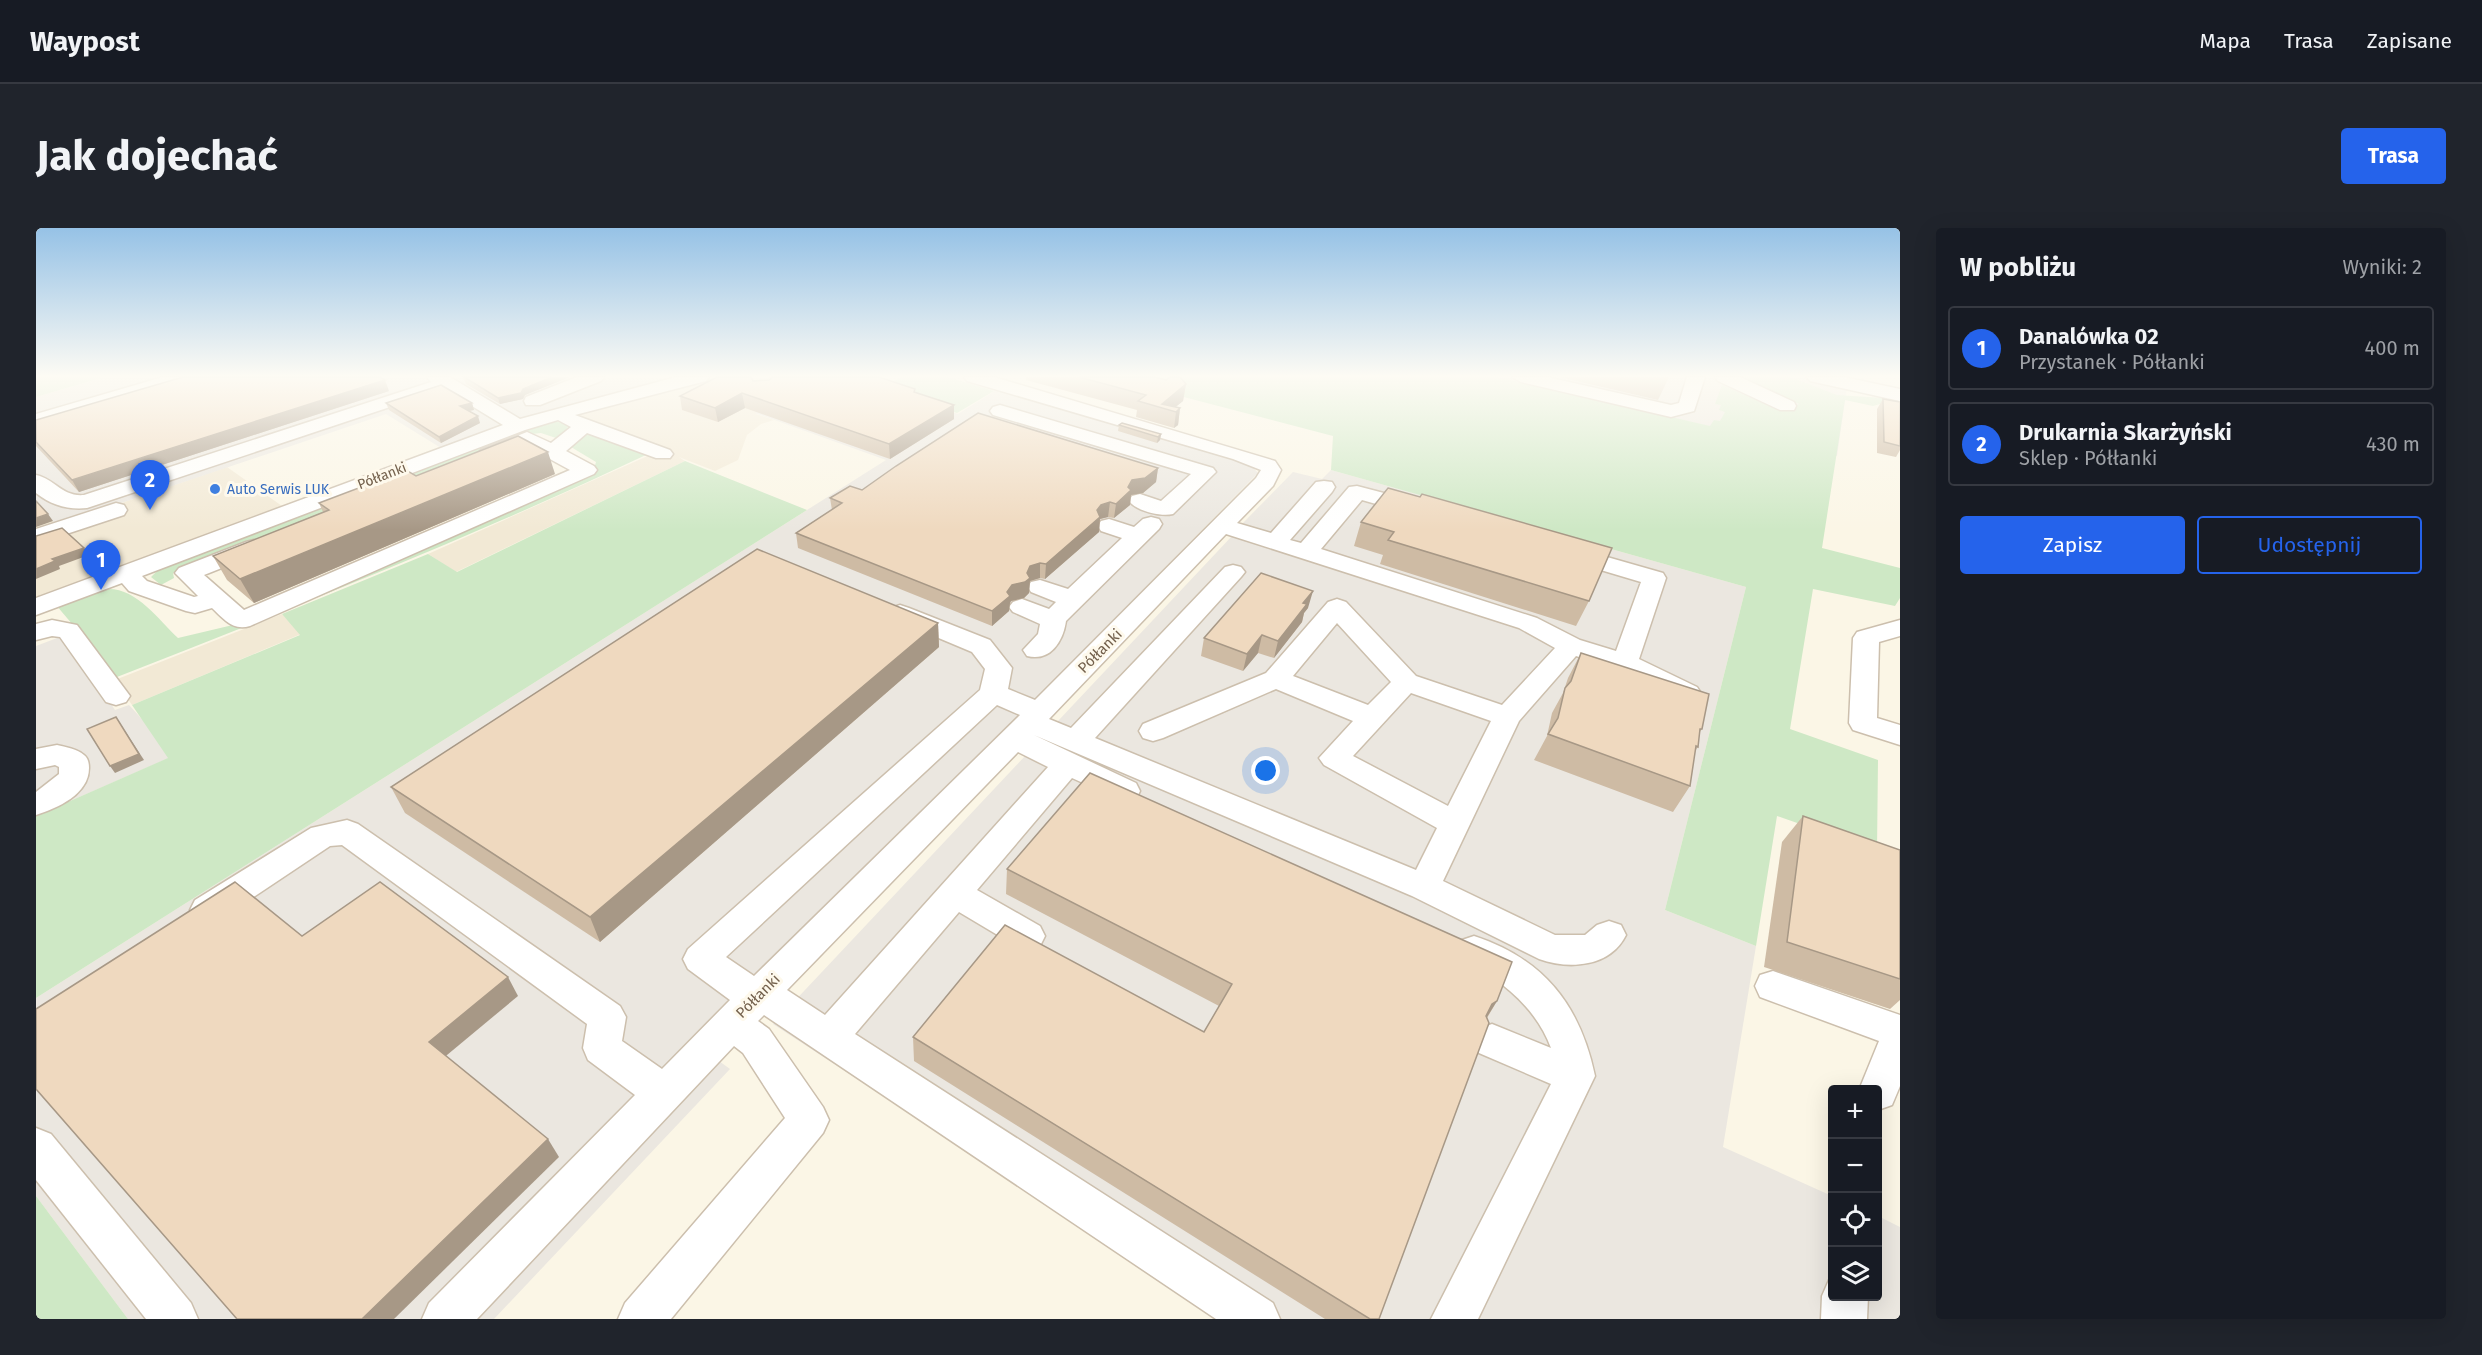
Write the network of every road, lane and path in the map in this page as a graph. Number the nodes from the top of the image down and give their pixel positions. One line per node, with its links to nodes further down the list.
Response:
1 (301, 428): 10 (street)
2 (513, 428): 21 (street, Półłanki)
3 (582, 428): 7 (street)
4 (589, 428): 8 (street)
5 (1045, 428): 13 (street)
6 (1147, 428): 14 (street, Półłanki)
7 (553, 452): 23 (street); 23 (street)
8 (663, 454)
9 (203, 481): 15 (street)
10 (36, 482)
11 (1324, 488): 16 (street)
12 (1437, 515): 18 (street)
13 (1152, 522): 13 (street); 24 (street)
14 (1221, 525): 16 (street); 19 (street, Półłanki)
15 (36, 537)
16 (1275, 543): 18 (street)
17 (1540, 545): 34 (street)
18 (1306, 552): 20 (street)
19 (1191, 557): 42 (street, Półłanki); 45 (street)
20 (1361, 570): 26 (street); 32 (street)
21 (126, 573): 23 (street); 27 (street, Półłanki)
22 (1040, 587): 24 (street)
23 (215, 598)
24 (1072, 599): 29 (street)
25 (874, 603): 37 (street)
26 (1326, 604): 35 (street); 36 (street)
27 (36, 607)
28 (1022, 607): 29 (street)
29 (1053, 620): 33 (street)
30 (1900, 628): 44 (street)
31 (36, 632): 39 (street)
32 (1571, 646): 34 (street); 40 (street)
33 (1036, 650)
34 (1625, 662): 38 (street)
35 (1276, 679): 41 (street); 43 (street)
36 (1406, 682): 40 (street); 41 (street)
37 (993, 693): 42 (street); 57 (street)
38 (1690, 695)
39 (116, 696)
40 (1507, 717): 48 (street)
41 (1373, 718): 48 (street)
42 (1027, 724): 45 (street); 57 (street, Półłanki)
43 (1153, 731)
44 (1900, 735)
45 (1072, 753): 49 (street); 50 (street); 51 (street)
46 (36, 759): 47 (street)
47 (36, 804)
48 (1455, 824): 50 (street)
49 (1274, 859)
50 (1424, 887): 53 (street)
51 (955, 893): 54 (street); 60 (street)
52 (183, 925): 64 (street)
53 (1609, 935)
54 (1028, 936)
55 (1447, 938): 62 (street)
56 (1773, 986): 58 (street)
57 (738, 1016): 60 (street); 64 (street, Półłanki); 69 (street)
58 (1900, 1032)
59 (1900, 1036): 63 (street)
60 (829, 1037): 70 (street)
61 (1492, 1041): 62 (street)
62 (1575, 1076): 71 (street)
63 (1881, 1085)
64 (664, 1093): 68 (street, Półłanki)
65 (36, 1148): 67 (street)
66 (1845, 1301): 72 (street)
67 (175, 1319)
68 (445, 1319)
69 (641, 1319)
70 (1257, 1319)
71 (1455, 1319)
72 (1844, 1319)

